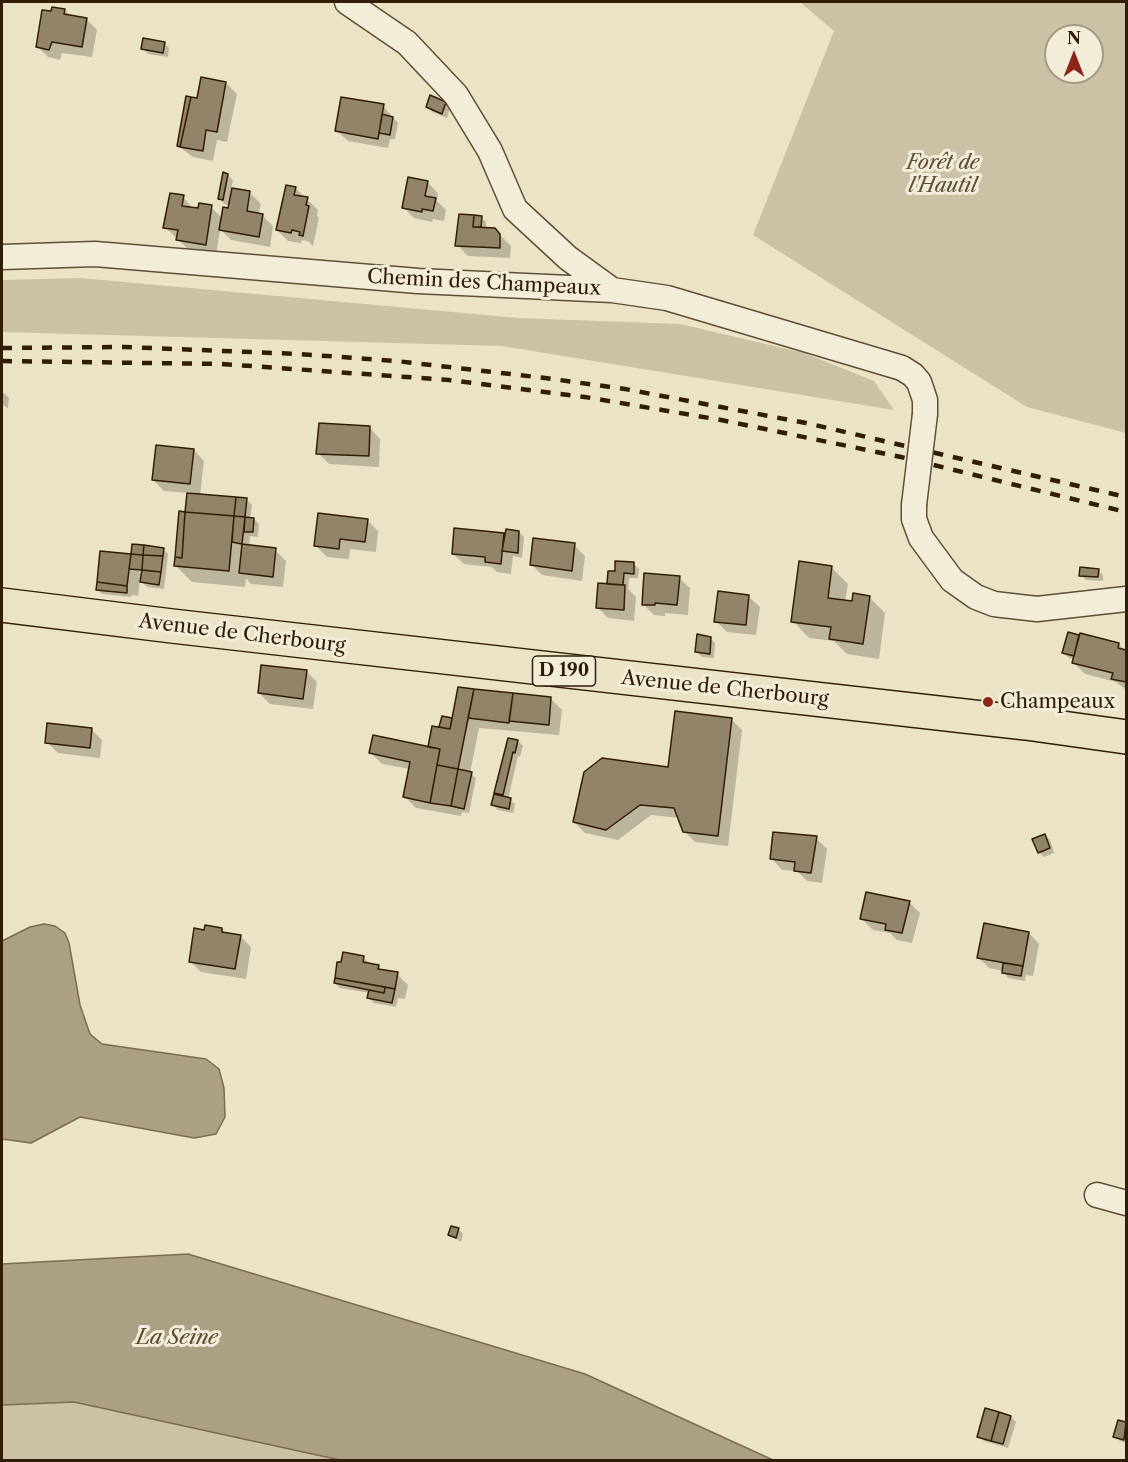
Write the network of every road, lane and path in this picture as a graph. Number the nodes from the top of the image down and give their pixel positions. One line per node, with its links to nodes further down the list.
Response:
1 (347, 2): 3 (street)
2 (2, 257): 3 (street, Chemin des Champeaux)
3 (612, 290): 4 (street, Chemin des Champeaux, bridge)
4 (1126, 599)
5 (2, 605): 6 (main road, Avenue de Cherbourg / D 190)
6 (1126, 737)
7 (1097, 1195): 8 (street)
8 (1126, 1203)

